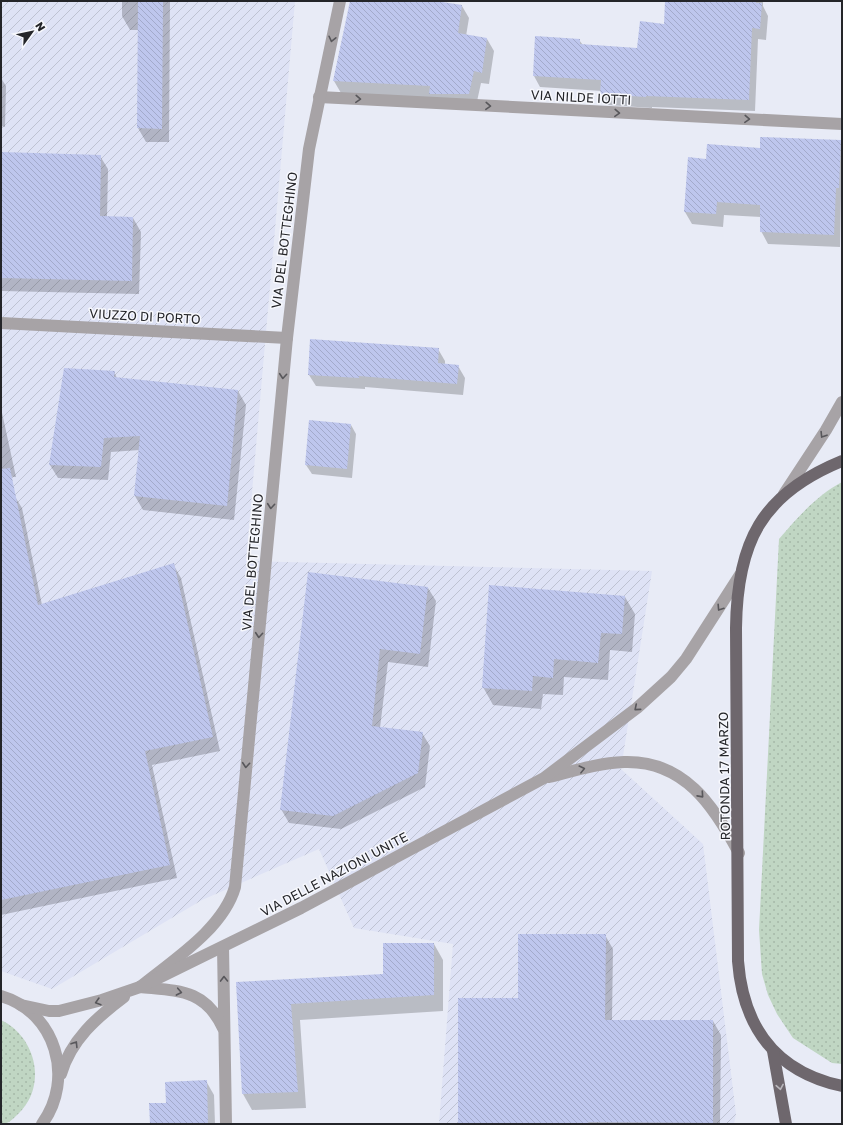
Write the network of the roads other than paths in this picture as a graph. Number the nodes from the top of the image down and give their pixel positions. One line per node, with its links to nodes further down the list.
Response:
1 (340, 1): 2 (street, VIA DEL BOTTEGHINO, one-way to 2)
2 (319, 97): 3 (street, VIA NILDE IOTTI, one-way to 3); 5 (street, VIA DEL BOTTEGHINO)
3 (842, 124)
4 (1, 323): 5 (street, VIUZZO DI PORTO)
5 (287, 338): 13 (street, VIA DEL BOTTEGHINO, one-way to 13)
6 (842, 402): 8 (street, one-way to 8)
7 (842, 461): 8 (main road, ROTONDA 17 MARZO)
8 (784, 494): 9 (main road, ROTONDA 17 MARZO)
9 (740, 575): 10 (street, VIA DELLE NAZIONI UNITE, one-way to 10); 11 (main road, ROTONDA 17 MARZO)
10 (544, 778): 11 (street, VIA DELLE NAZIONI UNITE, one-way to 11); 12 (street, VIA DELLE NAZIONI UNITE)
11 (739, 853): 17 (main road, ROTONDA 17 MARZO)
12 (223, 946): 13 (street, VIA DELLE NAZIONI UNITE); 16 (street, one-way to 12)
13 (138, 988): 15 (street, VIA DELLE NAZIONI UNITE, one-way to 15); 16 (street, one-way to 16); 18 (street, VIA DELLE NAZIONI UNITE, one-way to 13)
14 (1, 996): 15 (street)
15 (21, 1005): 18 (street)
16 (225, 1032): 21 (street)
17 (773, 1051): 19 (main road, ROTONDA 17 MARZO); 22 (main road, one-way to 22)
18 (59, 1079): 20 (street)
19 (842, 1086)
20 (42, 1124)
21 (226, 1124)
22 (786, 1124)

